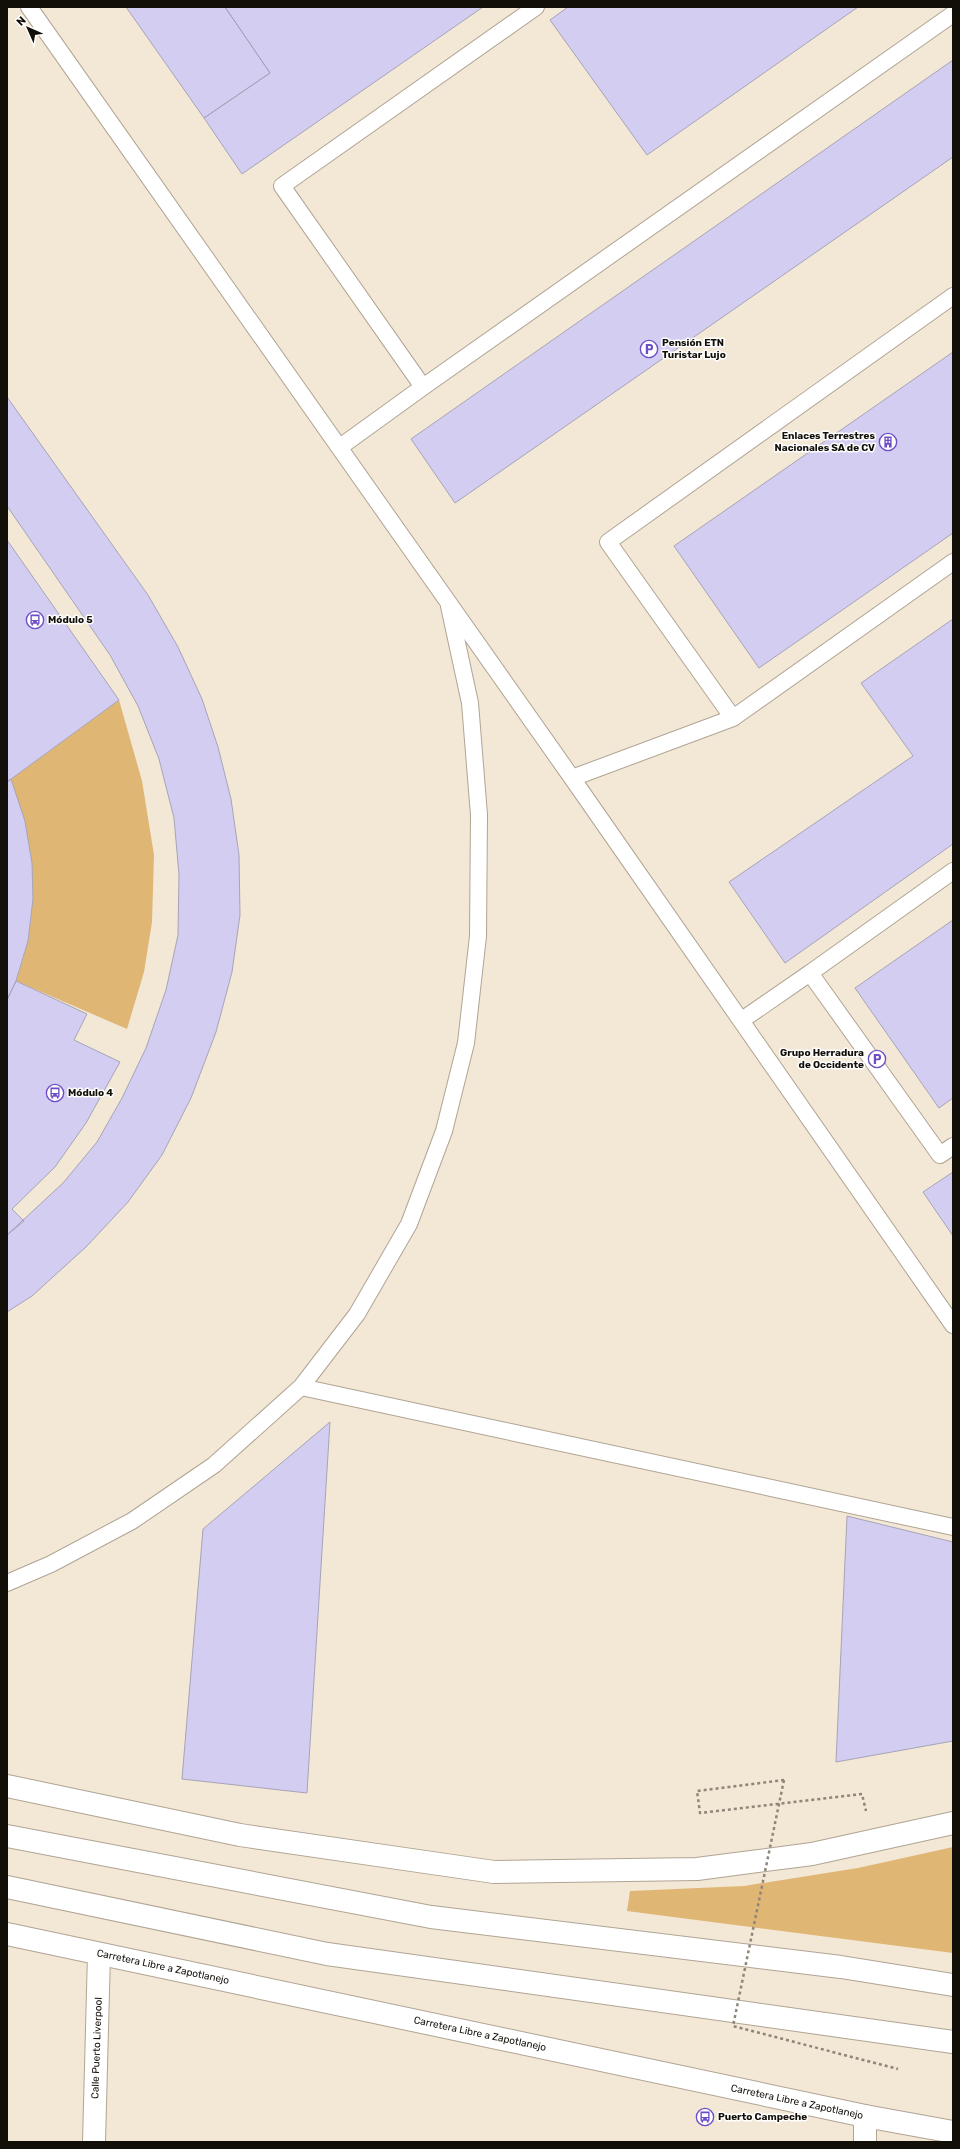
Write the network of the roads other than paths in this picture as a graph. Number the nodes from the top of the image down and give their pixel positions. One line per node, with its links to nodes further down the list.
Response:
1 (29, 7): 6 (lane)
2 (536, 7): 5 (lane)
3 (953, 14): 5 (lane)
4 (953, 296): 9 (lane)
5 (423, 387): 6 (lane)
6 (340, 447): 8 (lane)
7 (953, 562): 9 (lane)
8 (447, 599): 10 (lane); 16 (lane)
9 (733, 718): 10 (lane)
10 (572, 778): 13 (lane)
11 (953, 871): 12 (lane)
12 (810, 973): 13 (lane); 14 (lane)
13 (742, 1020): 15 (lane)
14 (953, 1146)
15 (953, 1324)
16 (301, 1387): 17 (lane); 18 (lane)
17 (953, 1527)
18 (7, 1583)
19 (7, 1786): 20 (main road)
20 (953, 1823)
21 (7, 1836): 25 (main road)
22 (7, 1887): 26 (main road)
23 (7, 1934): 24 (main road, Carretera Libre a Zapotlanejo)
24 (99, 1954): 27 (main road, Carretera Libre a Zapotlanejo); 29 (main road, Calle Puerto Liverpool)
25 (953, 1985)
26 (953, 2042)
27 (865, 2116): 28 (main road, Carretera Libre a Zapotlanejo); 30 (main road)
28 (953, 2132)
29 (94, 2142)
30 (864, 2142)

